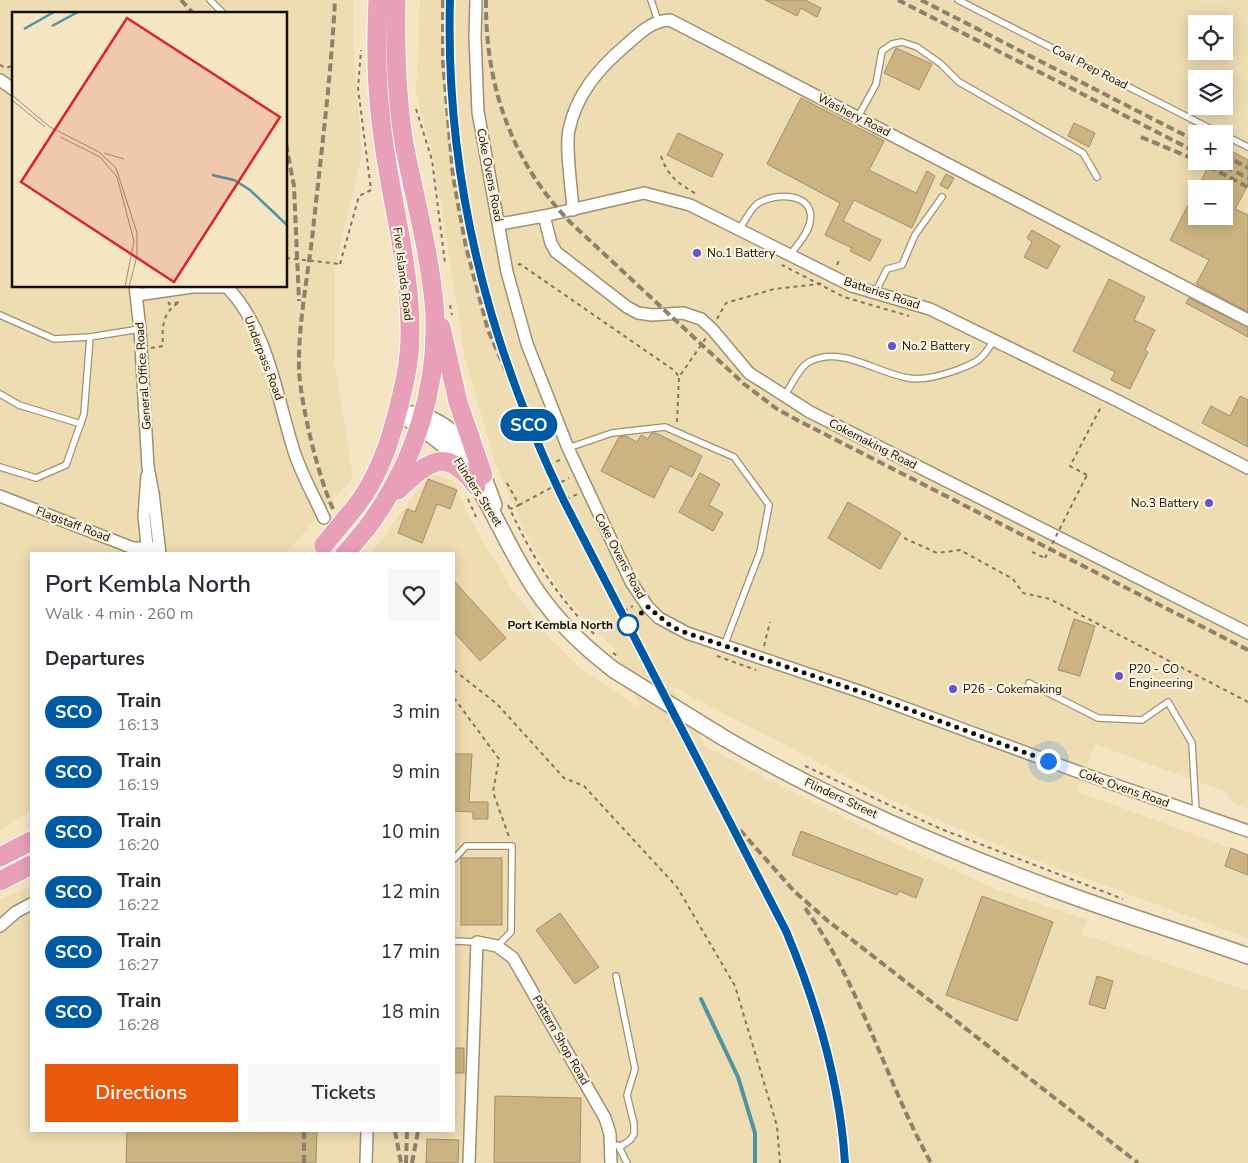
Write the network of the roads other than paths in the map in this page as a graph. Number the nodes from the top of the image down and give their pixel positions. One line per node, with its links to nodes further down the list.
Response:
1 (210, 0): 7 (lane)
2 (378, 0): 32 (main road, Five Islands Road)
3 (396, 0): 22 (main road, Five Islands Road)
4 (476, 0): 17 (street, Coke Ovens Road)
5 (651, 0): 8 (lane)
6 (958, 0): 10 (lane, Coal Prep Road)
7 (222, 12)
8 (658, 21): 9 (street, Washery Road); 15 (street)
9 (858, 117): 13 (lane); 26 (street, Washery Road)
10 (1204, 125)
11 (1233, 140): 12 (lane, Coal Prep Road)
12 (1248, 147)
13 (1097, 177)
14 (942, 197): 24 (lane)
15 (573, 210): 16 (street, Batteries Road); 18 (street, Batteries Road)
16 (544, 216): 17 (street, Batteries Road); 31 (street, Cokemaking Road)
17 (500, 224): 35 (street, Coke Ovens Road)
18 (739, 230): 19 (street, Batteries Road); 19 (lane)
19 (790, 255): 24 (street, Batteries Road)
20 (183, 288): 23 (street, Underpass Road)
21 (228, 288): 41 (street, Underpass Road)
22 (432, 290): 33 (main road, Five Islands Road); 38 (main road)
23 (136, 291): 27 (street, General Office Road)
24 (875, 293): 29 (street, Batteries Road)
25 (0, 315): 28 (lane)
26 (1248, 320)
27 (140, 328): 28 (lane); 43 (street, General Office Road)
28 (90, 337): 34 (lane)
29 (994, 340): 31 (lane); 37 (street, Batteries Road)
30 (0, 394): 34 (lane)
31 (784, 397): 45 (street, Cokemaking Road)
32 (398, 412): 33 (street, Flinders Street); 42 (main road, Five Islands Road, bridge)
33 (421, 421): 38 (street, Flinders Street); 40 (main road, Five Islands Road)
34 (81, 424): 36 (lane)
35 (568, 448): 46 (street, Coke Ovens Road); 46 (lane)
36 (0, 466)
37 (1248, 468)
38 (474, 488): 40 (main road); 60 (street, Flinders Street, bridge)
39 (0, 496): 43 (street, Flagstaff Road)
40 (388, 500): 44 (main road, Five Islands Road, bridge)
41 (324, 518)
42 (320, 549)
43 (153, 551)
44 (347, 552)
45 (1248, 633)
46 (724, 646): 48 (street, Coke Ovens Road)
47 (1029, 683): 48 (lane)
48 (1196, 812): 49 (street, Coke Ovens Road)
49 (1248, 831)
50 (30, 842): 51 (main road)
51 (0, 857)
52 (455, 858): 59 (lane)
53 (30, 866): 54 (main road)
54 (0, 881)
55 (30, 905): 56 (street)
56 (0, 926)
57 (455, 941): 58 (lane)
58 (477, 942): 59 (street); 66 (street)
59 (497, 946): 63 (street, Pattern Shop Road)
60 (1248, 956)
61 (616, 976): 64 (lane)
62 (367, 1132): 65 (street)
63 (610, 1139): 64 (lane); 67 (street, Pattern Shop Road)
64 (620, 1147): 68 (lane)
65 (366, 1163)
66 (470, 1163)
67 (610, 1163)
68 (627, 1163)

